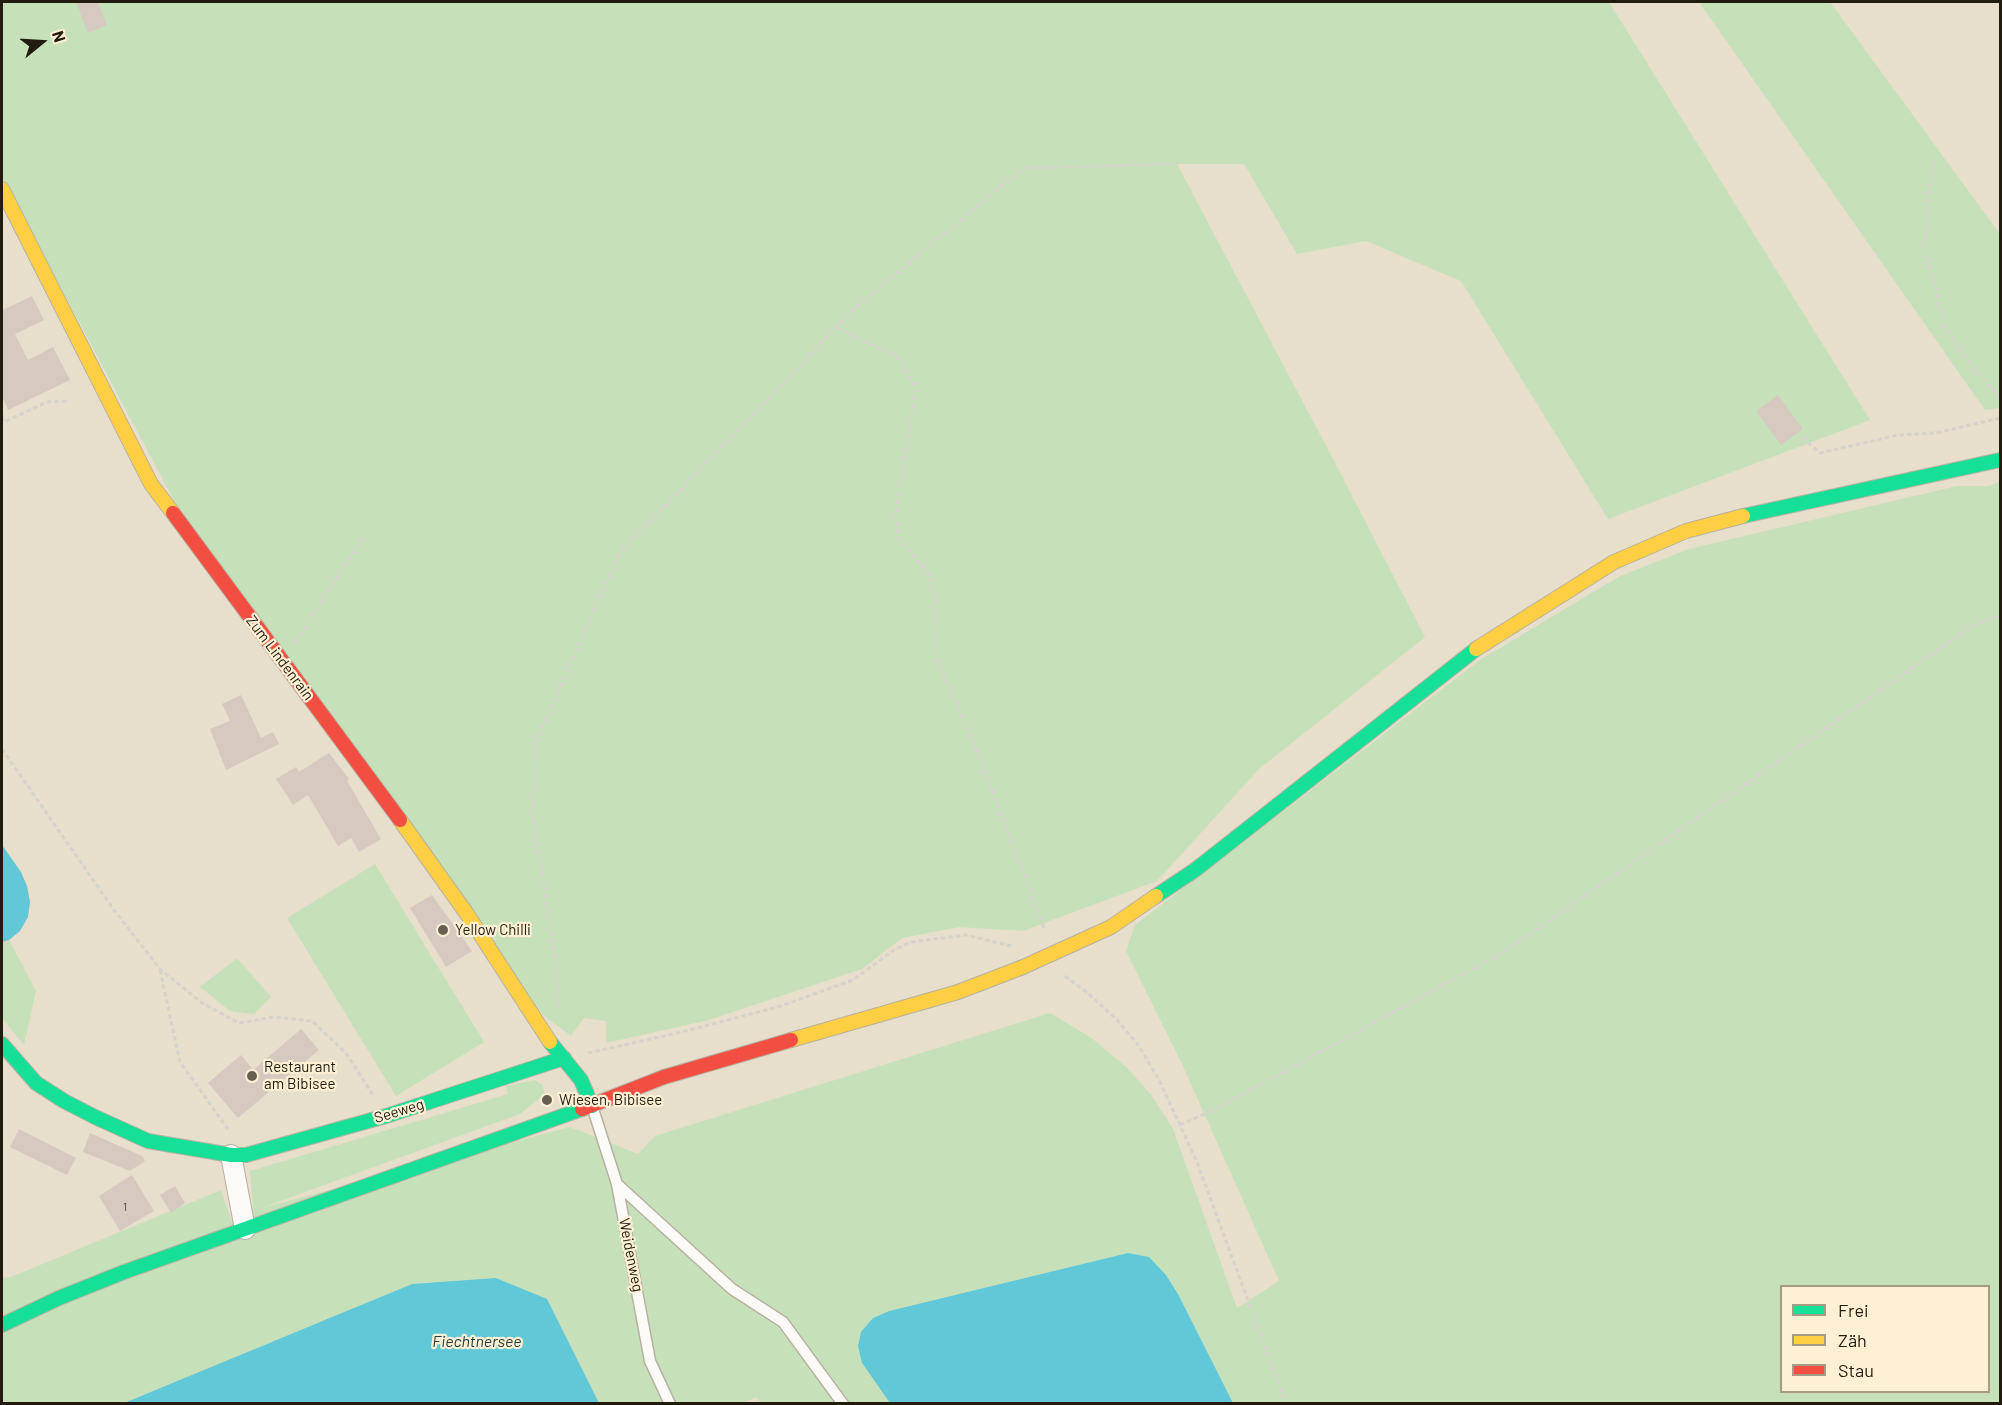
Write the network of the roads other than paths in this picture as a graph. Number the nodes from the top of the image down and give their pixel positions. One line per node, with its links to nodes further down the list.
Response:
1 (2, 189): 4 (main road, Zum Lindenrain)
2 (2001, 460): 5 (main road)
3 (2, 1044): 6 (main road, Seeweg)
4 (564, 1058): 5 (main road, Zum Lindenrain); 6 (main road, Seeweg)
5 (592, 1106): 7 (lane, Weidenweg); 8 (main road)
6 (239, 1155): 8 (street)
7 (617, 1184): 10 (lane, Weidenweg); 11 (lane)
8 (245, 1229): 9 (main road)
9 (2, 1325)
10 (670, 1404)
11 (843, 1404)

